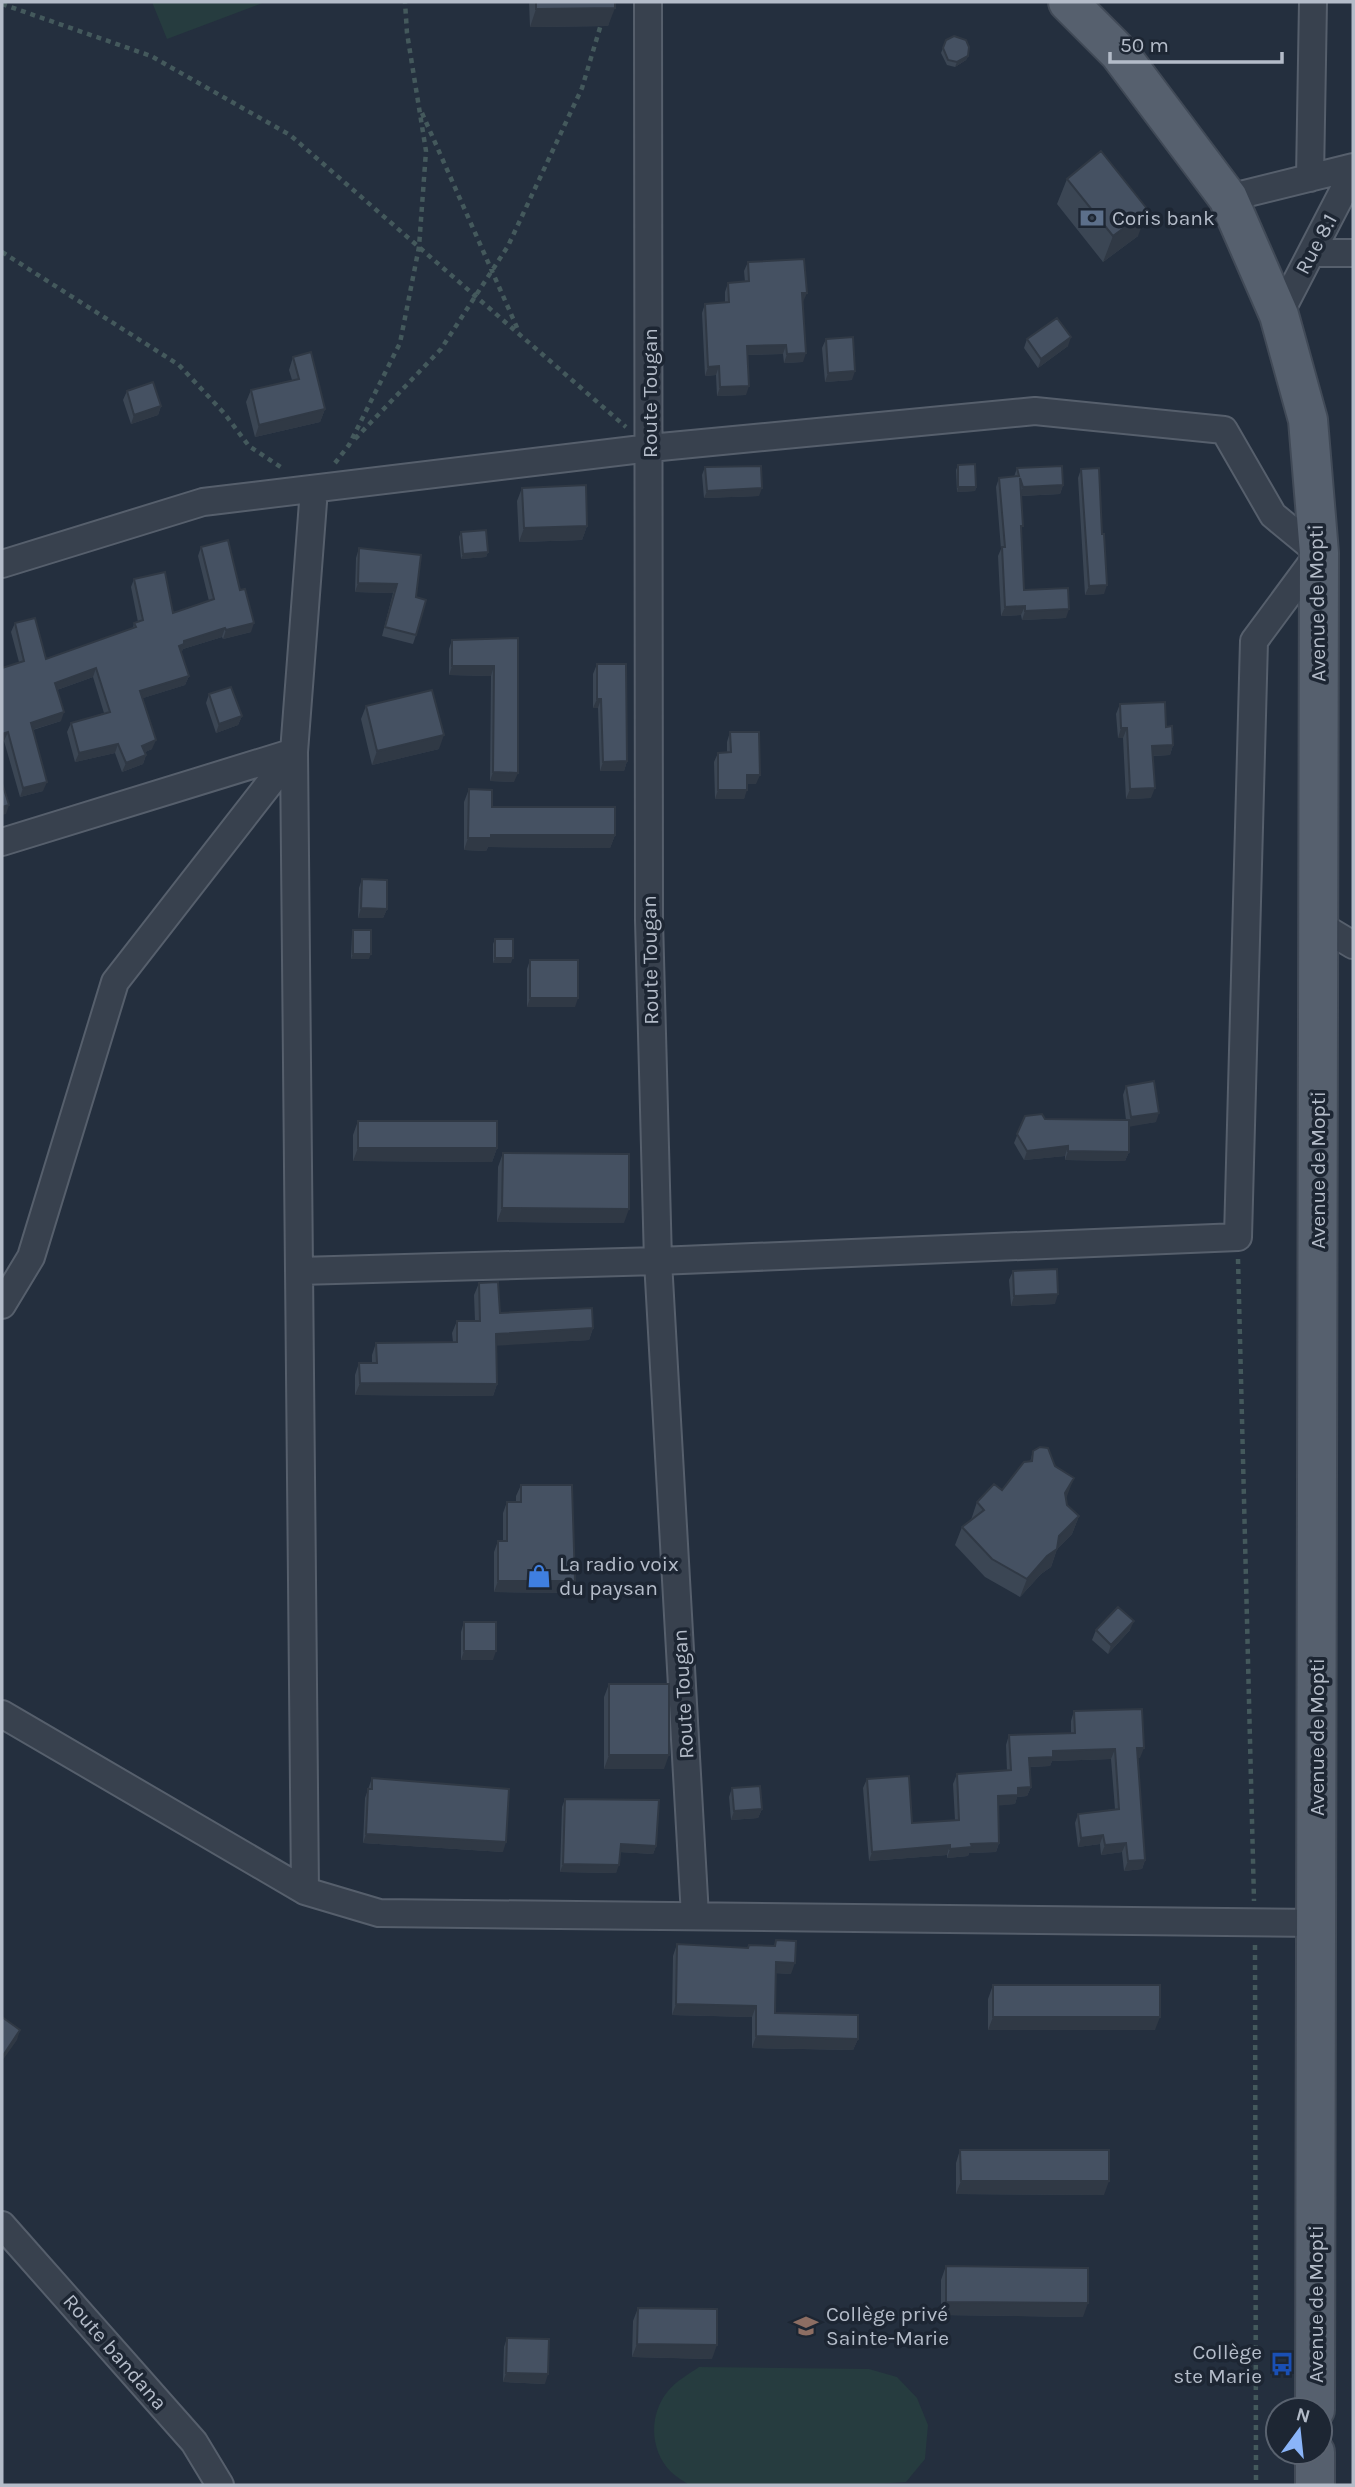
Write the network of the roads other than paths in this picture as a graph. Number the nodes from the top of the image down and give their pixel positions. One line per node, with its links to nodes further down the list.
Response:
1 (648, 2): 10 (street, Route Tougan)
2 (1069, 2): 6 (main road, Avenue de Mopti)
3 (1313, 2): 5 (street)
4 (1353, 170): 5 (street, Rue 8.1); 7 (street, Rue 8.1)
5 (1310, 177): 6 (street, Rue 8.1)
6 (1227, 198): 9 (main road, Avenue de Mopti)
7 (1312, 253): 8 (street); 9 (street, Rue 8.1)
8 (1353, 253)
9 (1279, 315): 12 (main road, Avenue de Mopti)
10 (650, 448): 11 (street); 12 (street); 18 (street, Route Tougan)
11 (314, 489): 13 (street); 14 (street)
12 (1319, 553): 16 (main road, Avenue de Mopti); 18 (street)
13 (2, 564)
14 (293, 752): 15 (street); 19 (street); 20 (street)
15 (2, 842)
16 (1318, 924): 17 (street); 24 (main road, Avenue de Mopti)
17 (1353, 945)
18 (658, 1261): 19 (street); 23 (street, Route Tougan)
19 (299, 1271): 22 (street)
20 (2, 1305)
21 (2, 1713): 22 (street)
22 (304, 1891): 23 (street)
23 (695, 1916): 24 (street)
24 (1317, 1923): 26 (main road, Avenue de Mopti)
25 (2, 2225): 28 (street, Route bandana)
26 (1315, 2396)
27 (1315, 2466): 29 (main road)
28 (220, 2485)
29 (1315, 2485)

